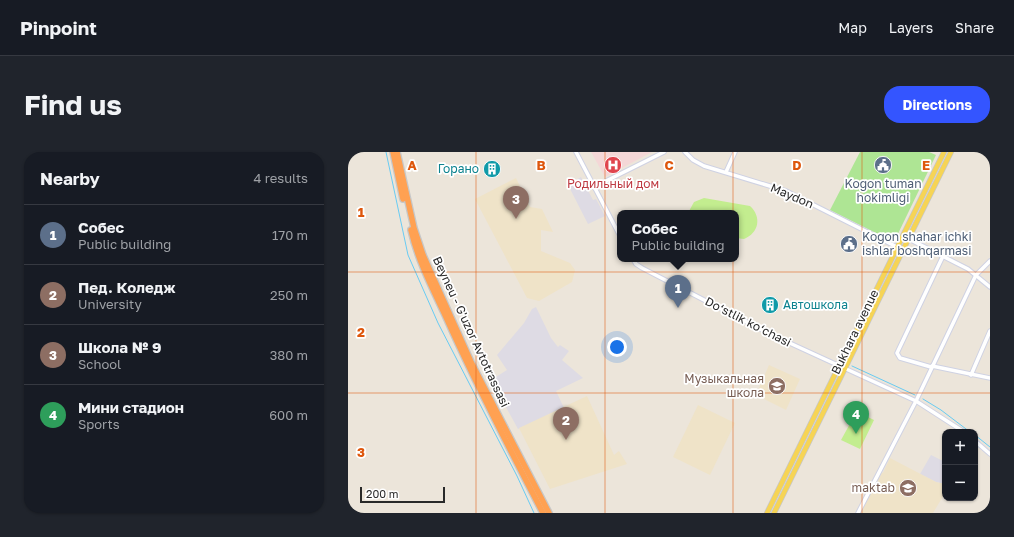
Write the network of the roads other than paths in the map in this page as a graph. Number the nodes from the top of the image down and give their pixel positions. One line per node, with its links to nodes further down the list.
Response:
1 (393, 152): 30 (highway)
2 (397, 152): 31 (highway, Beyneu - G'uzor Avtotrassasi)
3 (576, 152): 10 (street)
4 (664, 152): 10 (street)
5 (686, 152): 9 (street, Maydon)
6 (735, 152): 9 (street)
7 (944, 152): 13 (main road, Bukhara avenue)
8 (951, 152): 12 (main road, Bukhara avenue)
9 (726, 172): 13 (street, Maydon)
10 (594, 187): 11 (street)
11 (617, 230)
12 (909, 239): 14 (main road, Bukhara avenue); 15 (street)
13 (897, 247): 14 (main road); 21 (main road, Bukhara avenue)
14 (904, 250): 23 (main road, Bukhara avenue)
15 (943, 256): 18 (street); 22 (street)
16 (990, 261): 18 (street)
17 (635, 262): 21 (street, Do‘stlik ko‘chasi)
18 (976, 275): 19 (street); 22 (street)
19 (990, 287)
20 (990, 331): 24 (street)
21 (839, 365): 23 (street, Do‘stlik ko‘chasi); 32 (main road, Bukhara avenue)
22 (931, 367): 24 (street); 26 (street)
23 (845, 368): 26 (street, Do‘stlik ko‘chasi); 33 (main road, Bukhara avenue)
24 (971, 375): 25 (street)
25 (990, 378)
26 (916, 401): 27 (street, Do‘stlik ko‘chasi); 34 (street)
27 (959, 429)
28 (978, 444): 29 (street)
29 (990, 454)
30 (543, 513)
31 (549, 513)
32 (767, 513)
33 (774, 513)
34 (858, 513)

